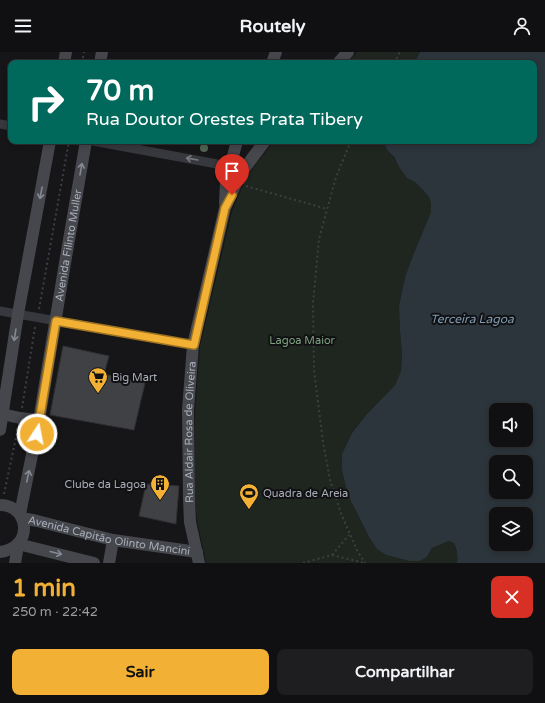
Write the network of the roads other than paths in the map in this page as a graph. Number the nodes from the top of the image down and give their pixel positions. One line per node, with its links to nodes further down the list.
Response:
1 (348, 52): 2 (main road)
2 (341, 60)
3 (49, 144): 12 (main road, one-way to 12)
4 (86, 144): 13 (main road, Avenida Filinto Muller, one-way to 4)
5 (109, 144): 8 (street, one-way to 5)
6 (236, 144): 8 (main road, Rua Aldair Rosa de Oliveira)
7 (263, 144): 9 (main road, Rua Aldair Rosa de Oliveira)
8 (230, 166): 9 (street); 10 (main road, Rua Aldair Rosa de Oliveira)
9 (244, 169): 10 (main road, Rua Aldair Rosa de Oliveira)
10 (225, 208): 14 (main road, Rua Aldair Rosa de Oliveira)
11 (0, 311): 12 (street)
12 (18, 314): 13 (street); 15 (main road, one-way to 15)
13 (56, 321): 14 (street); 16 (main road, Avenida Filinto Muller)
14 (194, 345): 23 (main road, Rua Aldair Rosa de Oliveira)
15 (2, 414): 16 (main road); 17 (main road)
16 (39, 420): 19 (main road, Avenida Filinto Muller, one-way to 16)
17 (0, 430)
18 (0, 505): 19 (main road, Avenida Capitão Olinto Mancini)
19 (21, 516): 20 (main road, Avenida Capitão Olinto Mancini); 21 (main road, Avenida Filinto Muller)
20 (113, 540): 23 (main road, Avenida Capitão Olinto Mancini); 26 (main road)
21 (18, 545): 22 (main road); 24 (main road); 25 (main road, one-way to 25)
22 (0, 552)
23 (198, 557)
24 (15, 563)
25 (94, 563)
26 (108, 563)

